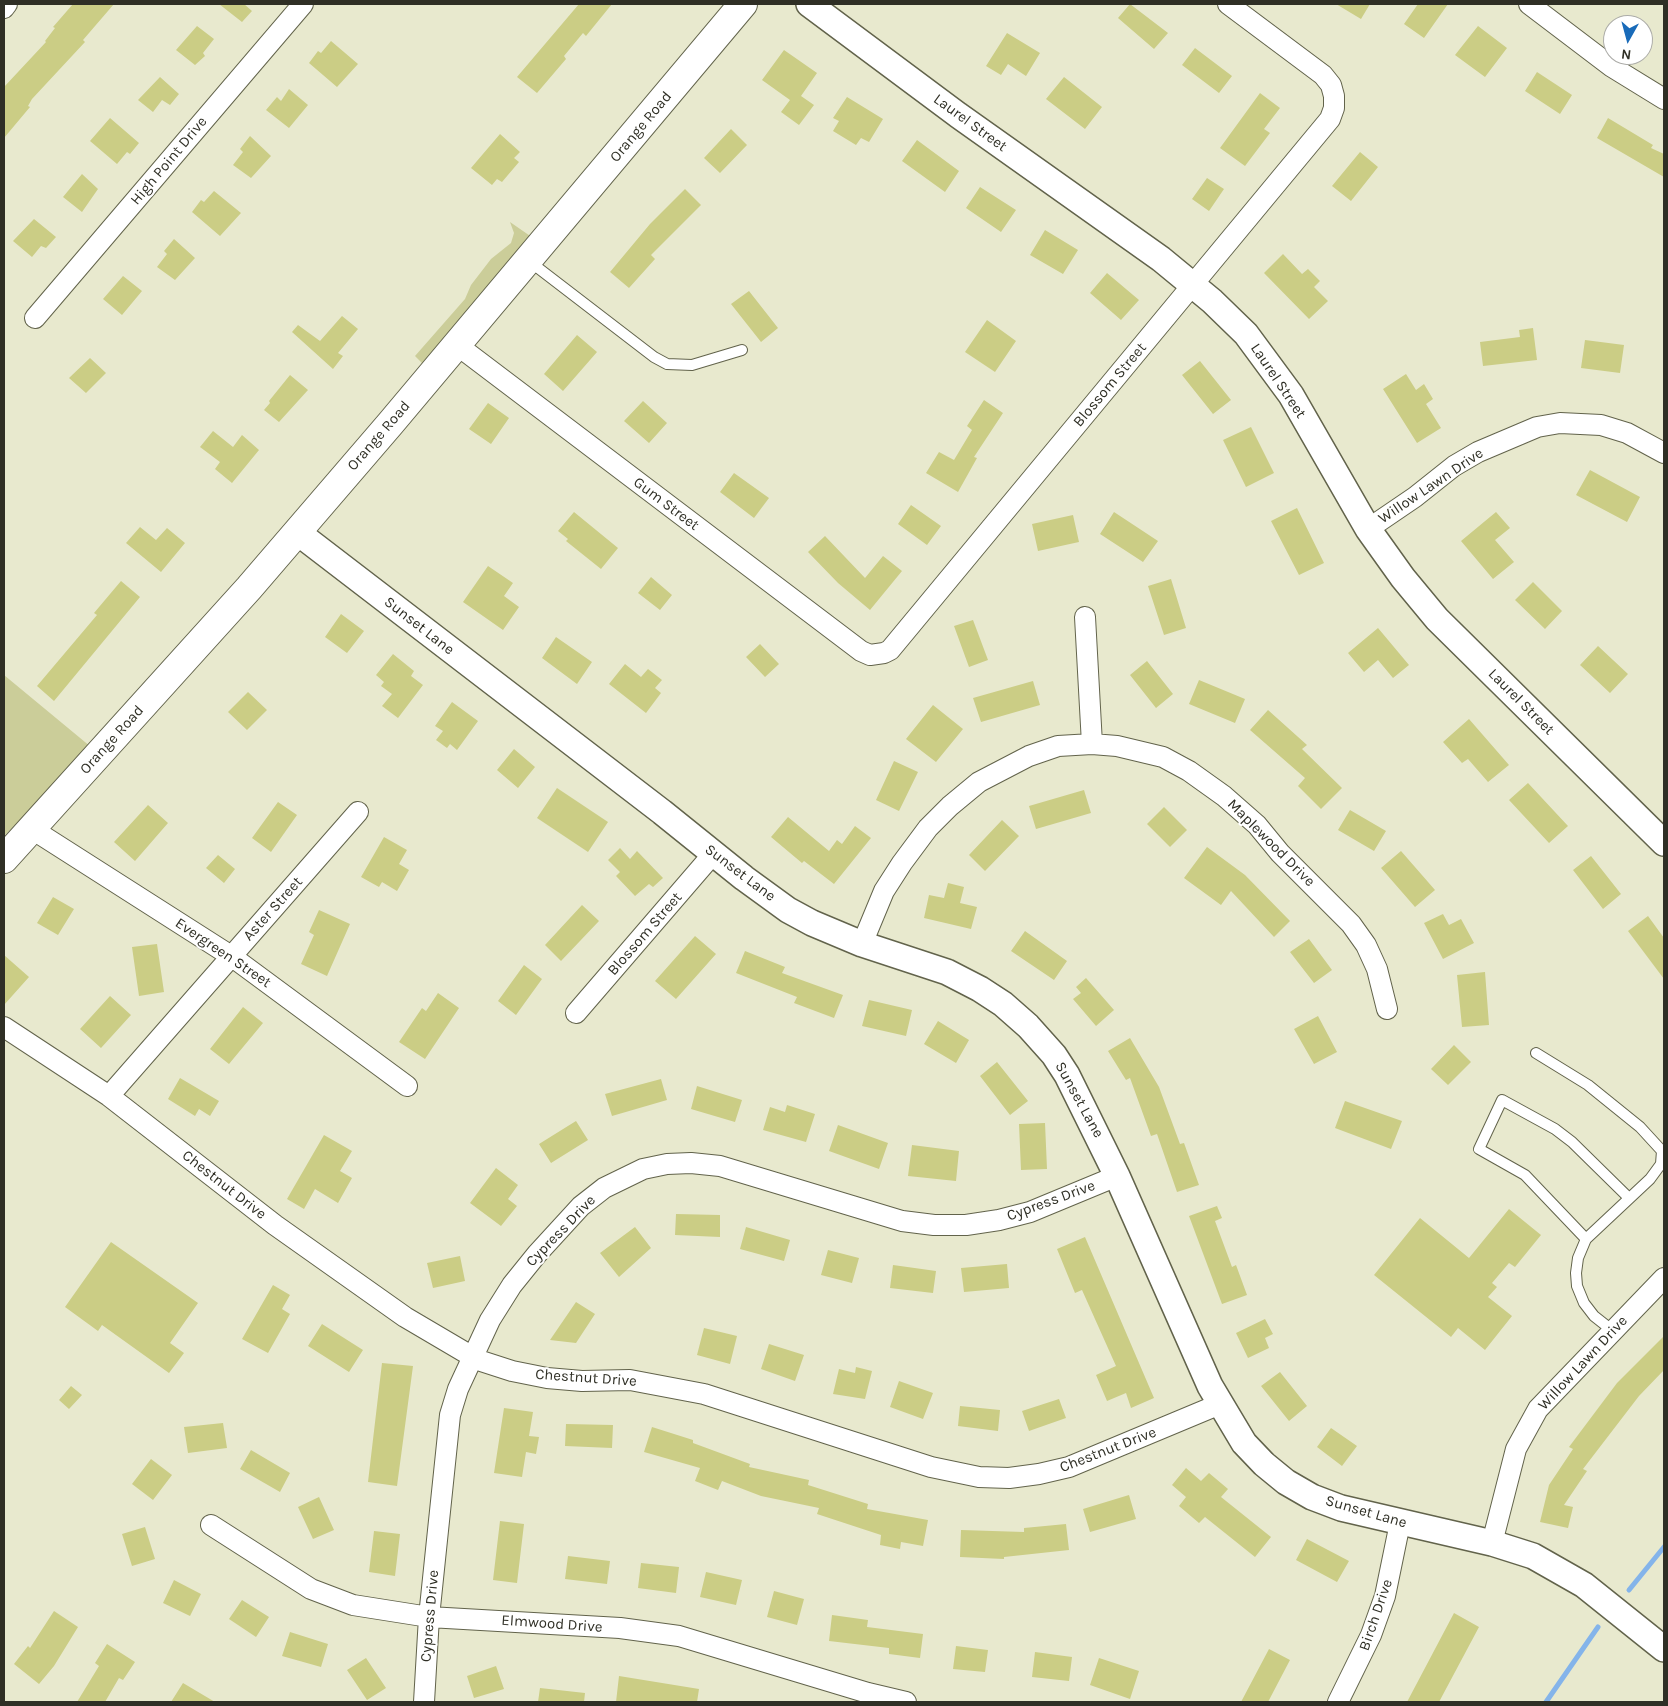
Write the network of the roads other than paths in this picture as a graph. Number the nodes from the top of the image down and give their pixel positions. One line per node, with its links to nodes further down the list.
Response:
1 (7, 4): 7 (street)
2 (303, 4): 11 (street, High Point Drive)
3 (743, 4): 9 (main road, Orange Road)
4 (809, 4): 10 (street, Laurel Street)
5 (1228, 4): 10 (street, Blossom Street)
6 (1529, 4): 8 (street)
7 (4, 8)
8 (1664, 99)
9 (528, 260): 12 (main road, Orange Road); 13 (lane)
10 (1194, 284): 15 (street, Laurel Street); 18 (street, Blossom Street)
11 (35, 318)
12 (457, 345): 16 (main road, Orange Road); 18 (street, Gum Street)
13 (742, 350)
14 (1664, 453): 15 (street, Willow Lawn Drive)
15 (1368, 529): 22 (street, Laurel Street)
16 (297, 532): 21 (main road, Orange Road); 23 (street, Sunset Lane)
17 (1085, 617): 19 (street)
18 (879, 655)
19 (1092, 744): 25 (street, Maplewood Drive); 27 (street, Maplewood Drive)
20 (358, 812): 26 (street, Aster Street)
21 (32, 829): 24 (main road, Orange Road); 26 (street, Evergreen Street)
22 (1664, 843)
23 (714, 854): 25 (street, Sunset Lane); 28 (street, Blossom Street)
24 (4, 859)
25 (862, 944): 33 (street, Sunset Lane)
26 (231, 956): 31 (street, Evergreen Street); 32 (street, Aster Street)
27 (1387, 1009)
28 (576, 1013)
29 (4, 1027): 32 (street, Chestnut Drive)
30 (1536, 1053): 34 (lane)
31 (407, 1086)
32 (109, 1096): 38 (street, Chestnut Drive)
33 (1117, 1176): 38 (street, Cypress Drive); 39 (street, Sunset Lane)
34 (1629, 1198): 35 (lane); 35 (lane)
35 (1586, 1239): 37 (lane)
36 (1664, 1278): 37 (street, Willow Lawn Drive)
37 (1613, 1331): 42 (street, Willow Lawn Drive)
38 (472, 1356): 39 (street, Chestnut Drive); 43 (street, Cypress Drive)
39 (1220, 1404): 40 (street, Sunset Lane)
40 (1400, 1522): 42 (street, Sunset Lane); 47 (street, Birch Drive)
41 (211, 1525): 43 (street, Elmwood Drive)
42 (1492, 1543): 44 (street, Sunset Lane)
43 (429, 1617): 45 (street, Cypress Drive); 46 (street, Elmwood Drive)
44 (1664, 1649)
45 (424, 1702)
46 (906, 1702)
47 (1338, 1702)

